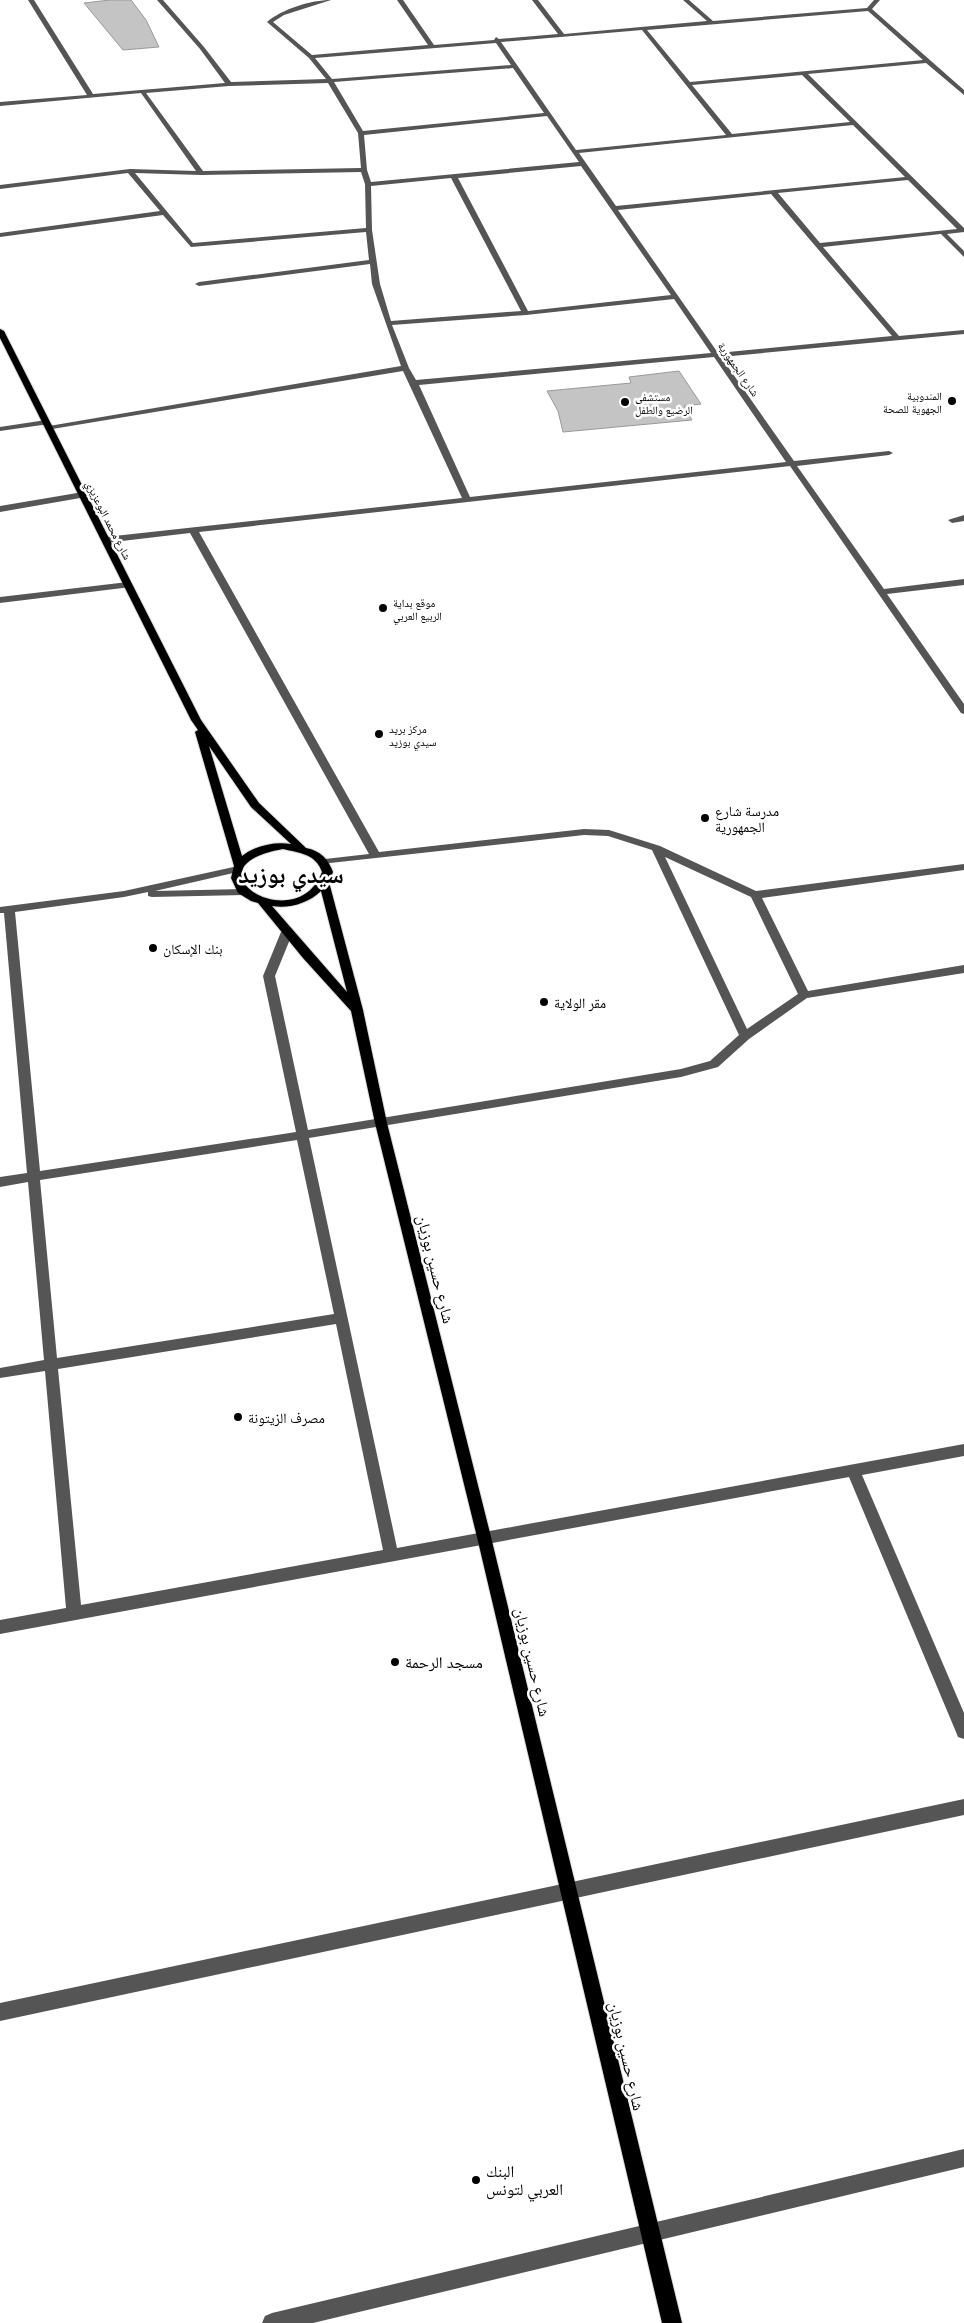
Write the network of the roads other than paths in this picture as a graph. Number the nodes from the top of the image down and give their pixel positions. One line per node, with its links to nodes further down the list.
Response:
1 (31, 0): 23 (street)
2 (160, 0): 19 (street)
3 (328, 0): 14 (street)
4 (400, 0): 13 (street)
5 (535, 0): 11 (street)
6 (686, 0): 9 (street)
7 (877, 0): 8 (street)
8 (869, 9): 9 (street); 15 (street)
9 (711, 22): 10 (street)
10 (642, 28): 11 (street); 20 (street)
11 (561, 34): 12 (street)
12 (496, 39): 13 (street); 16 (street, شارع الجمهورية)
13 (431, 45): 14 (street)
14 (311, 57): 18 (street)
15 (927, 61): 17 (street); 22 (street)
16 (515, 66): 18 (street); 25 (street, شارع الجمهورية)
17 (804, 73): 20 (street); 26 (street)
18 (330, 81): 19 (street); 27 (street)
19 (229, 84): 21 (street)
20 (688, 84): 28 (street)
21 (142, 91): 23 (street); 33 (street)
22 (964, 93)
23 (91, 96): 24 (street)
24 (0, 104)
25 (548, 114): 27 (street); 29 (street, شارع الجمهورية)
26 (855, 123): 28 (street); 35 (street)
27 (362, 133): 31 (street)
28 (730, 136): 29 (street)
29 (575, 152): 30 (street, شارع الجمهورية)
30 (582, 164): 34 (street); 39 (street, شارع الجمهورية)
31 (364, 170): 33 (street); 36 (street)
32 (130, 172): 33 (street); 37 (street); 40 (street)
33 (200, 173)
34 (454, 177): 36 (street); 50 (street)
35 (910, 178): 38 (street); 42 (street)
36 (368, 184): 41 (street)
37 (0, 187)
38 (774, 192): 39 (street); 45 (street)
39 (614, 208): 49 (street, شارع الجمهورية)
40 (163, 213): 41 (street); 44 (street)
41 (369, 230): 47 (street)
42 (963, 230): 43 (street)
43 (943, 232): 45 (street); 46 (street)
44 (0, 235)
45 (818, 245): 54 (street)
46 (964, 255)
47 (372, 262): 48 (street); 51 (street)
48 (199, 284)
49 (676, 297): 50 (street); 55 (street, شارع الجمهورية)
50 (526, 312): 51 (street)
51 (388, 324): 56 (street)
52 (0, 331): 58 (main road, شارع محمد البوعزيزي)
53 (964, 332): 54 (street)
54 (896, 337): 55 (street)
55 (716, 354): 57 (street); 61 (street, شارع الجمهورية)
56 (405, 368): 57 (street); 58 (street)
57 (414, 383): 63 (street)
58 (47, 425): 59 (street); 62 (main road, شارع محمد البوعزيزي)
59 (0, 429)
60 (889, 453): 61 (street)
61 (791, 462): 63 (street); 71 (street, شارع الجمهورية)
62 (82, 495): 64 (street); 68 (main road, شارع محمد البوعزيزي)
63 (466, 498): 67 (street)
64 (0, 509)
65 (964, 518): 66 (street)
66 (952, 520)
67 (194, 530): 68 (street); 77 (street)
68 (105, 540): 70 (main road, شارع محمد البوعزيزي)
69 (964, 582): 71 (street)
70 (128, 585): 72 (street); 74 (main road, شارع محمد البوعزيزي)
71 (881, 592): 73 (street, شارع الجمهورية)
72 (0, 600)
73 (964, 711)
74 (196, 720): 75 (main road, شارع محمد البوعزيزي); 79 (main road, شارع محمد البوعزيزي)
75 (301, 848): 78 (main road); 79 (main road)
76 (656, 848): 77 (street); 84 (street); 91 (street)
77 (376, 856): 78 (street)
78 (325, 862): 81 (main road)
79 (239, 867): 82 (main road); 83 (street)
80 (964, 867): 84 (street)
81 (325, 884): 85 (main road); 90 (main road, شارع حسين بوزيان)
82 (244, 892): 83 (street); 85 (main road)
83 (124, 894): 86 (street)
84 (755, 895): 89 (street)
85 (263, 902): 87 (main road, شارع حسين بوزيان)
86 (5, 909): 94 (street)
87 (287, 932): 90 (main road, شارع حسين بوزيان); 93 (street)
88 (964, 969): 89 (street)
89 (804, 995): 91 (street)
90 (356, 1010): 92 (main road, شارع حسين بوزيان)
91 (745, 1036): 92 (street)
92 (380, 1123): 93 (street); 101 (main road, شارع حسين بوزيان)
93 (302, 1135): 94 (street); 96 (street)
94 (34, 1176): 95 (street); 97 (street)
95 (0, 1182)
96 (341, 1318): 97 (street); 102 (street)
97 (51, 1365): 98 (street); 103 (street)
98 (0, 1373)
99 (964, 1450): 100 (street)
100 (853, 1470): 101 (street); 105 (street)
101 (484, 1537): 102 (street); 107 (main road, شارع حسين بوزيان)
102 (391, 1554): 103 (street)
103 (74, 1613): 104 (street)
104 (0, 1627)
105 (964, 1732)
106 (964, 1807): 107 (street)
107 (568, 1890): 108 (street); 110 (main road, شارع حسين بوزيان)
108 (0, 2012)
109 (964, 2158): 110 (street)
110 (650, 2233): 111 (street); 112 (main road, شارع حسين بوزيان)
111 (272, 2323)
112 (672, 2323)

